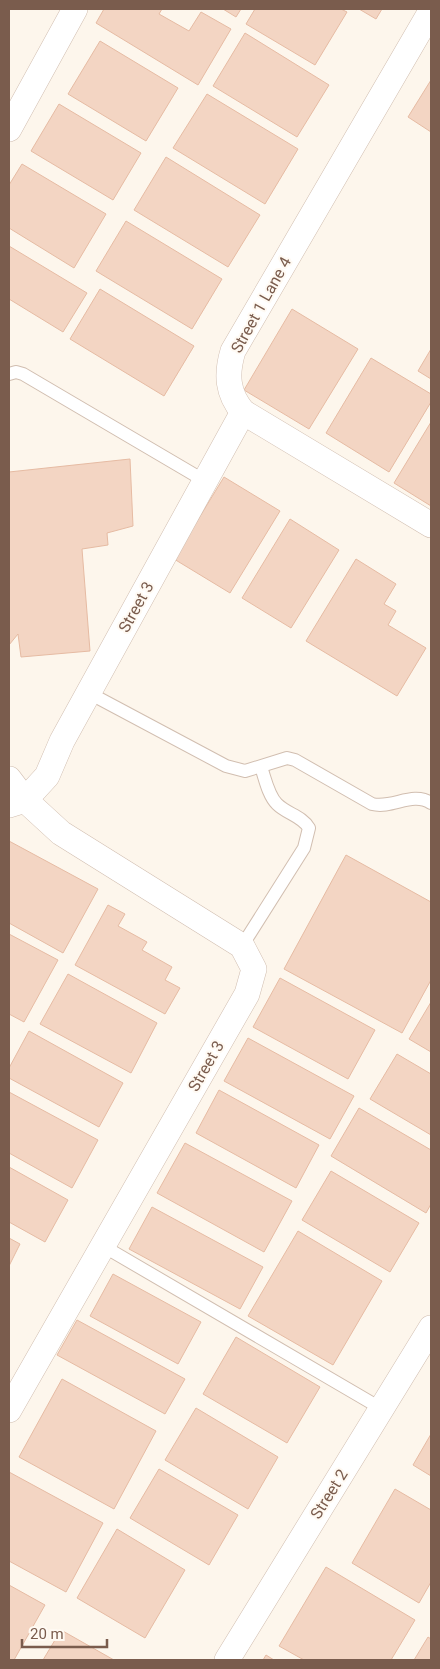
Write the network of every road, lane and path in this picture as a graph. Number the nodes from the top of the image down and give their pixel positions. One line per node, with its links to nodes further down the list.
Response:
1 (74, 9): 3 (street)
2 (431, 11): 5 (street, Street 1 Lane 4)
3 (9, 129)
4 (9, 374): 6 (lane)
5 (243, 412): 6 (street, Street 3); 7 (street, Street 1 Lane 4)
6 (205, 481): 8 (street, Street 3)
7 (431, 525)
8 (89, 693): 9 (lane); 11 (street, Street 3)
9 (261, 767): 12 (lane); 13 (lane)
10 (9, 779): 11 (street)
11 (17, 802): 13 (street)
12 (431, 802)
13 (242, 946): 14 (street, Street 3)
14 (103, 1246): 16 (lane); 17 (street, Street 3)
15 (431, 1328): 16 (street, Street 2)
16 (382, 1409): 18 (street, Street 2)
17 (9, 1410)
18 (227, 1660)

